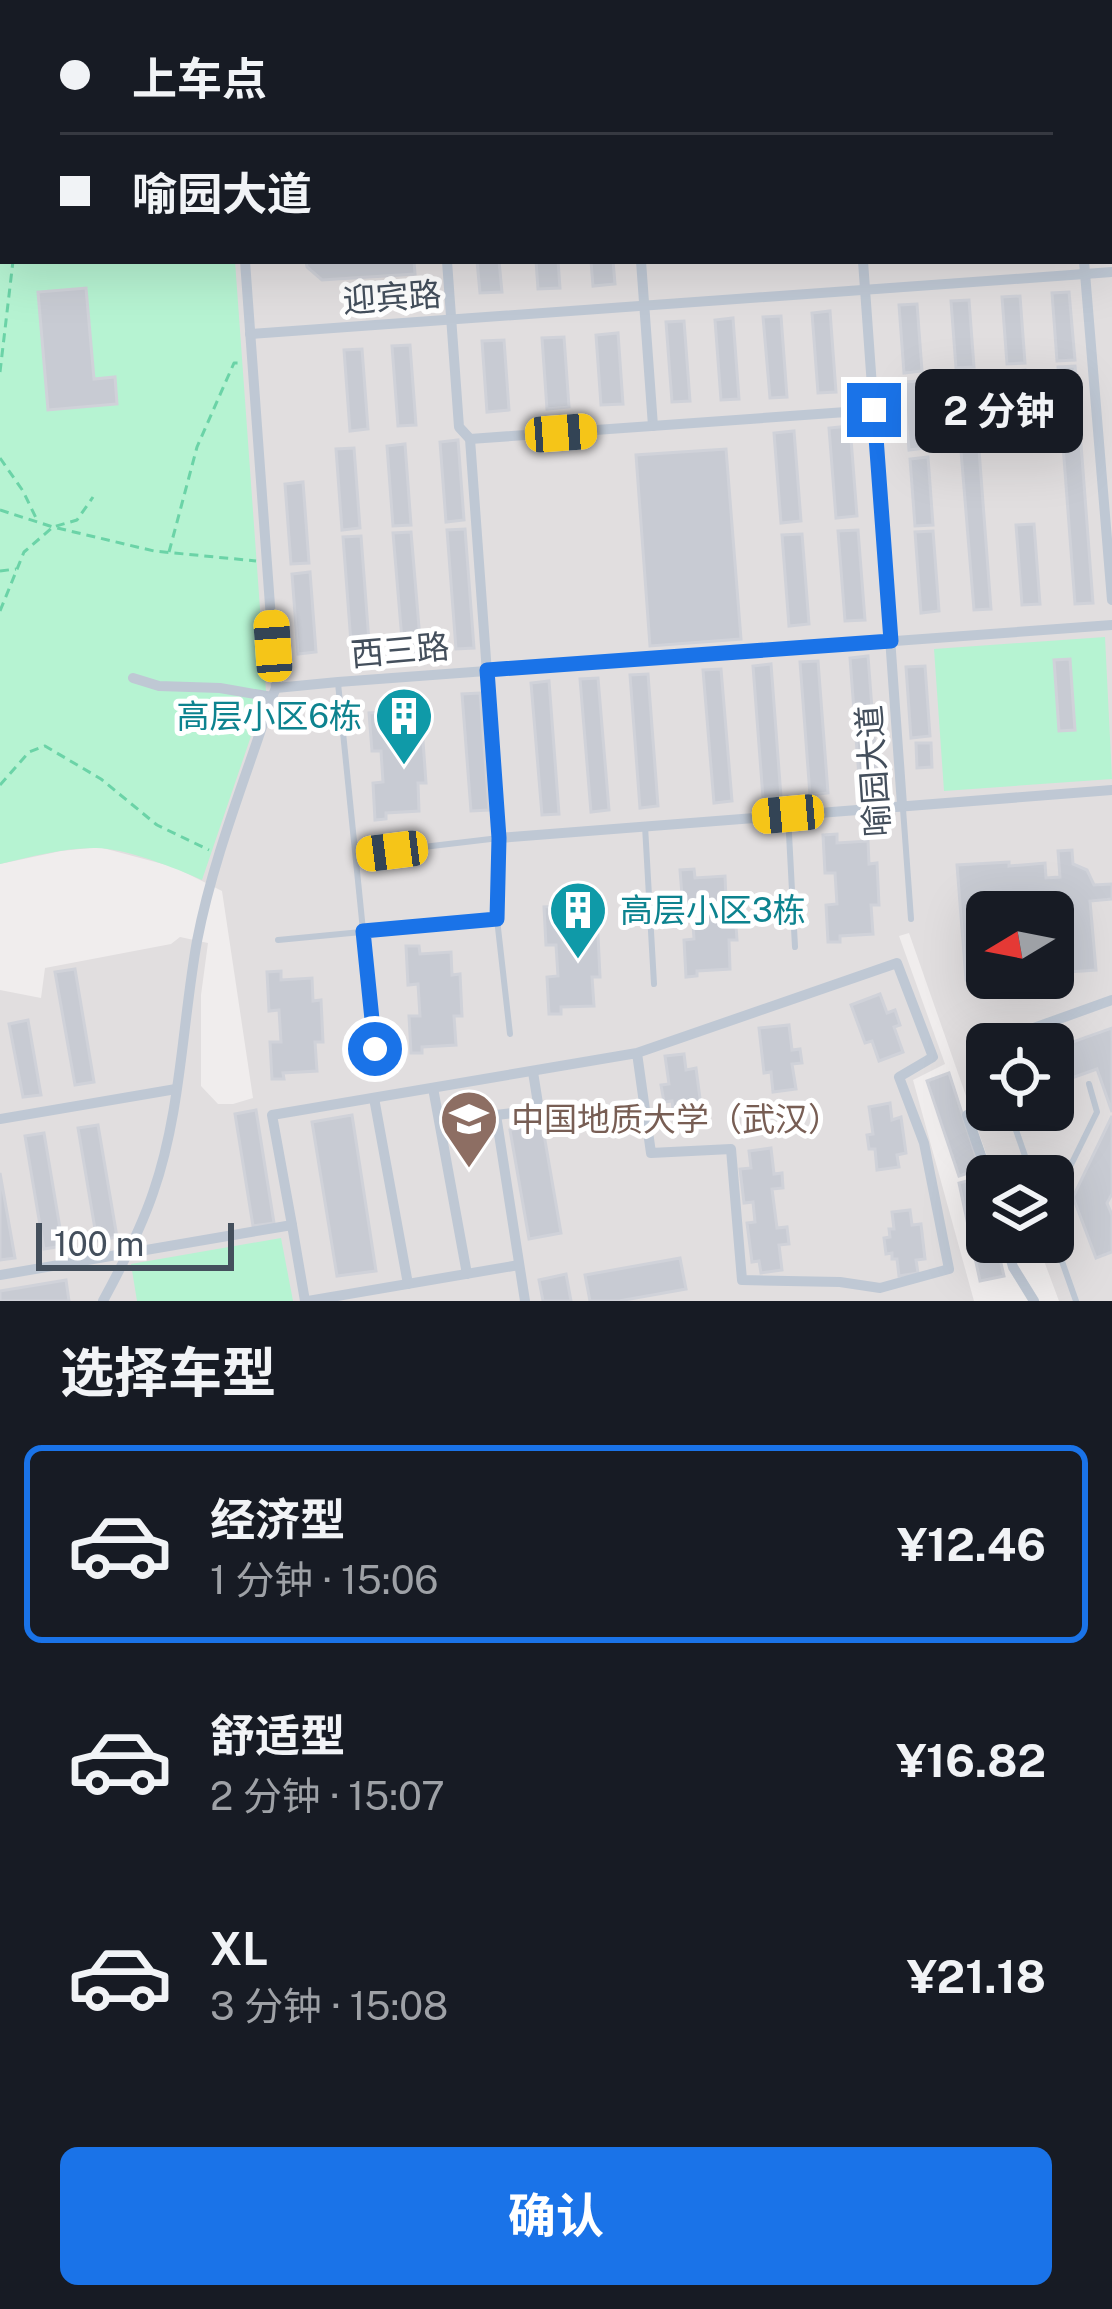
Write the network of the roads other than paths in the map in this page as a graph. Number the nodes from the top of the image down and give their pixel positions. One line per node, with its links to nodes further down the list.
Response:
1 (245, 264): 10 (street)
2 (447, 264): 9 (street)
3 (641, 264): 8 (street)
4 (863, 264): 7 (street, 喻园大道)
5 (1085, 267): 6 (street, 迎宾路); 7 (street, 迎宾路); 14 (street)
6 (1112, 272)
7 (866, 289): 8 (street, 迎宾路); 11 (street, 喻园大道)
8 (644, 305): 9 (street, 迎宾路); 12 (street)
9 (451, 320): 10 (street, 迎宾路); 13 (street)
10 (250, 334): 20 (street)
11 (874, 410): 12 (street); 16 (street, 喻园大道)
12 (652, 426): 13 (street)
13 (470, 439): 17 (street)
14 (1112, 600)
15 (1112, 625): 16 (street, 西三路)
16 (891, 641): 17 (street, 西三路); 22 (street, 喻园大道)
17 (487, 670): 19 (street, 西三路); 25 (street)
18 (133, 678): 20 (street, 西三路)
19 (338, 682): 20 (street, 西三路); 26 (lane)
20 (274, 692): 41 (street)
21 (1112, 790): 22 (street)
22 (902, 805): 23 (street); 28 (lane, 喻园大道)
23 (788, 814): 24 (street); 31 (lane)
24 (645, 826): 25 (street); 32 (lane)
25 (499, 838): 26 (lane); 27 (lane)
26 (356, 855): 29 (lane)
27 (497, 919): 29 (lane); 35 (lane)
28 (910, 919)
29 (363, 931): 30 (lane); 36 (lane)
30 (278, 940)
31 (795, 947)
32 (654, 984)
33 (1112, 1000): 34 (street)
34 (1052, 1023)
35 (510, 1034)
36 (375, 1049)
37 (637, 1053): 38 (street); 52 (street); 52 (street)
38 (533, 1072): 40 (street); 49 (street)
39 (1089, 1084): 44 (lane)
40 (434, 1088): 42 (street); 50 (street)
41 (176, 1089): 43 (street); 46 (street)
42 (374, 1098): 45 (street); 53 (street)
43 (0, 1119)
44 (1074, 1159)
45 (292, 1225): 46 (street); 55 (street)
46 (128, 1254): 51 (street); 54 (street)
47 (1011, 1263): 58 (street)
48 (1063, 1263): 59 (lane)
49 (519, 1265): 50 (street); 56 (street)
50 (467, 1274): 53 (street)
51 (0, 1275)
52 (840, 1282): 57 (street)
53 (408, 1284): 55 (street)
54 (103, 1301)
55 (306, 1301)
56 (525, 1301)
57 (843, 1301)
58 (1034, 1301)
59 (1076, 1301)

